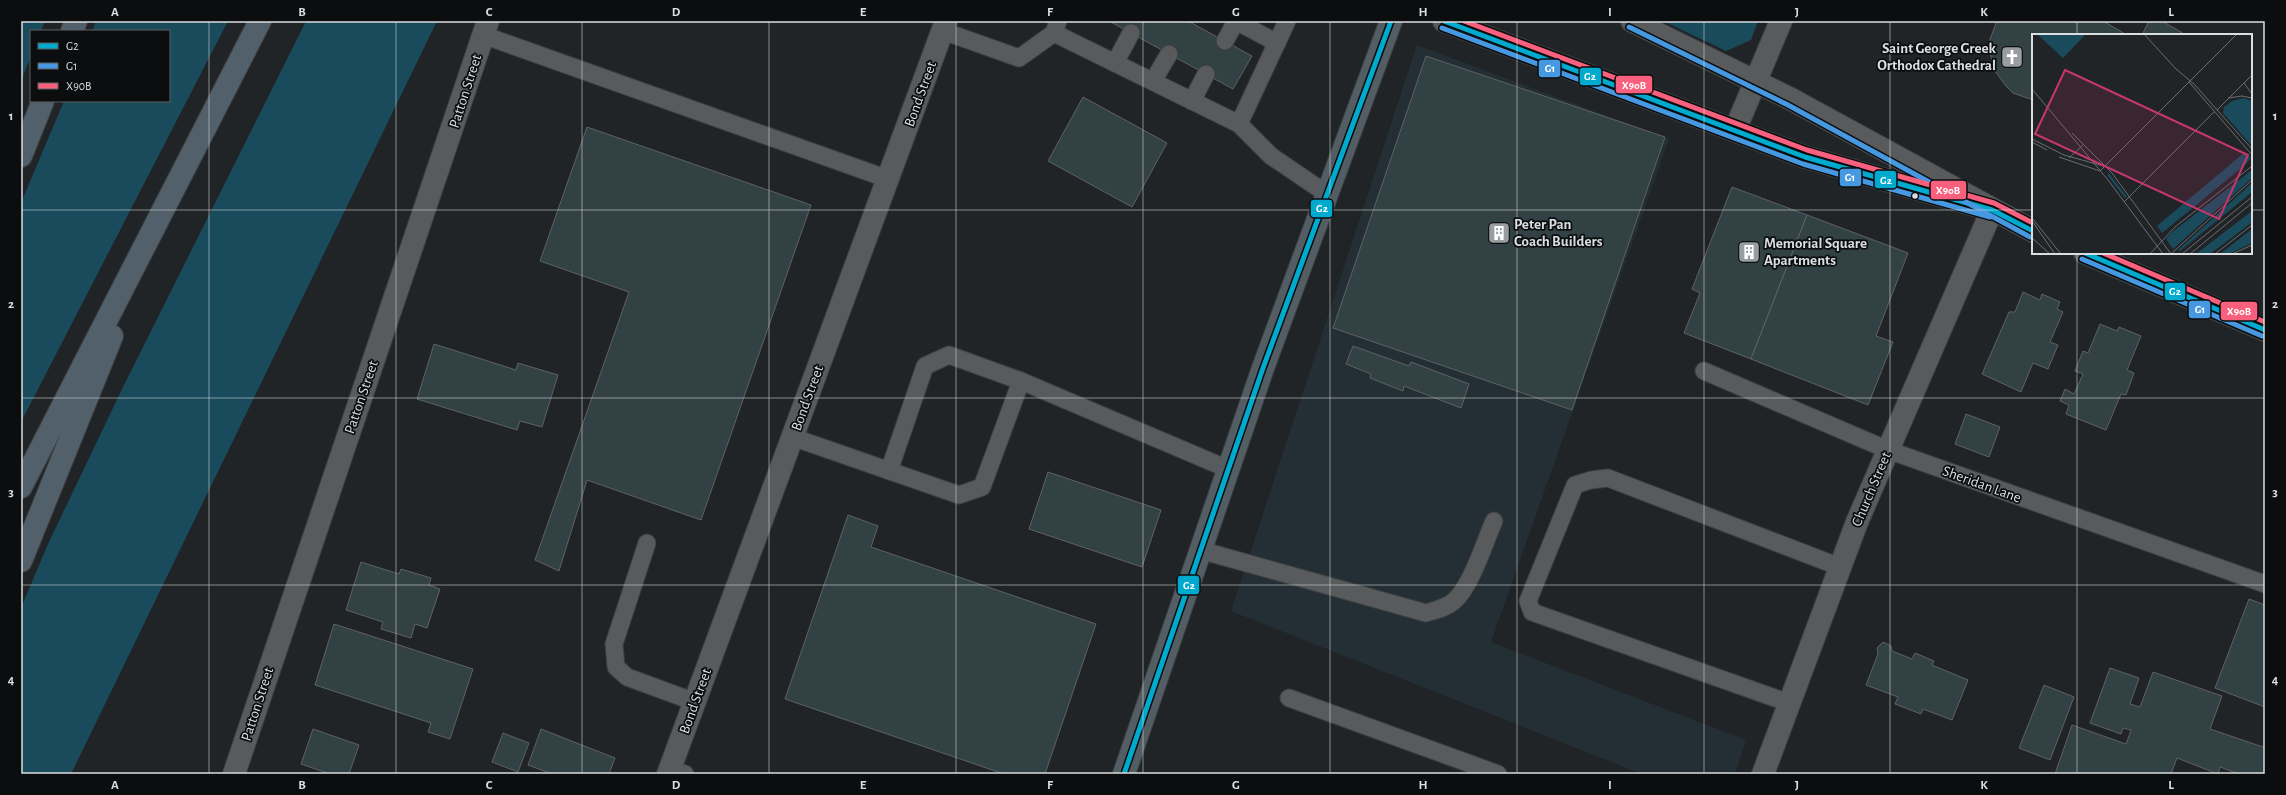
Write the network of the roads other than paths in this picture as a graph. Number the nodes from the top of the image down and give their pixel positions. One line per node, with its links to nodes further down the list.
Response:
1 (260, 21): 27 (highway)
2 (1236, 21): 12 (lane); 13 (lane)
3 (1287, 21): 13 (lane)
4 (1391, 21): 25 (main road)
5 (1444, 21): 22 (main road)
6 (1632, 21): 17 (main road)
7 (1781, 21): 17 (main road)
8 (944, 26): 9 (lane); 24 (main road, Bond Street)
9 (1056, 27): 15 (lane)
10 (485, 28): 24 (lane); 48 (main road, Patton Street)
11 (1131, 33): 15 (lane)
12 (1225, 41)
13 (1276, 44): 21 (lane)
14 (1169, 54): 18 (lane)
15 (1115, 63): 18 (lane)
16 (1206, 74): 19 (lane)
17 (1755, 81): 22 (main road); 26 (main road)
18 (1153, 82): 19 (lane)
19 (1192, 101): 21 (lane)
20 (44, 102): 23 (highway)
21 (1239, 124): 25 (lane)
22 (1735, 130): 26 (main road)
23 (21, 156)
24 (888, 179): 33 (main road, Bond Street)
25 (1327, 194): 35 (main road)
26 (1992, 210): 28 (main road); 34 (main road, Church Street)
27 (159, 218): 37 (highway); 41 (highway)
28 (2032, 230)
29 (2087, 254): 30 (main road)
30 (2265, 330)
31 (1704, 371): 34 (lane, Sheridan Lane)
32 (1021, 380): 35 (lane); 36 (lane); 36 (lane)
33 (792, 437): 36 (lane); 45 (main road, Bond Street)
34 (1888, 450): 42 (main road, Church Street); 43 (lane, Sheridan Lane)
35 (1228, 469): 40 (main road)
36 (889, 471)
37 (21, 487)
38 (1494, 521): 40 (lane)
39 (647, 543): 45 (lane)
40 (1200, 550): 49 (main road)
41 (21, 561)
42 (1840, 567): 46 (main road, Church Street); 46 (lane)
43 (2265, 584)
44 (1289, 698): 50 (lane)
45 (695, 702): 47 (main road, Bond Street)
46 (1789, 703): 51 (main road, Church Street)
47 (674, 772)
48 (234, 774)
49 (1124, 774)
50 (1498, 774)
51 (1763, 774)

